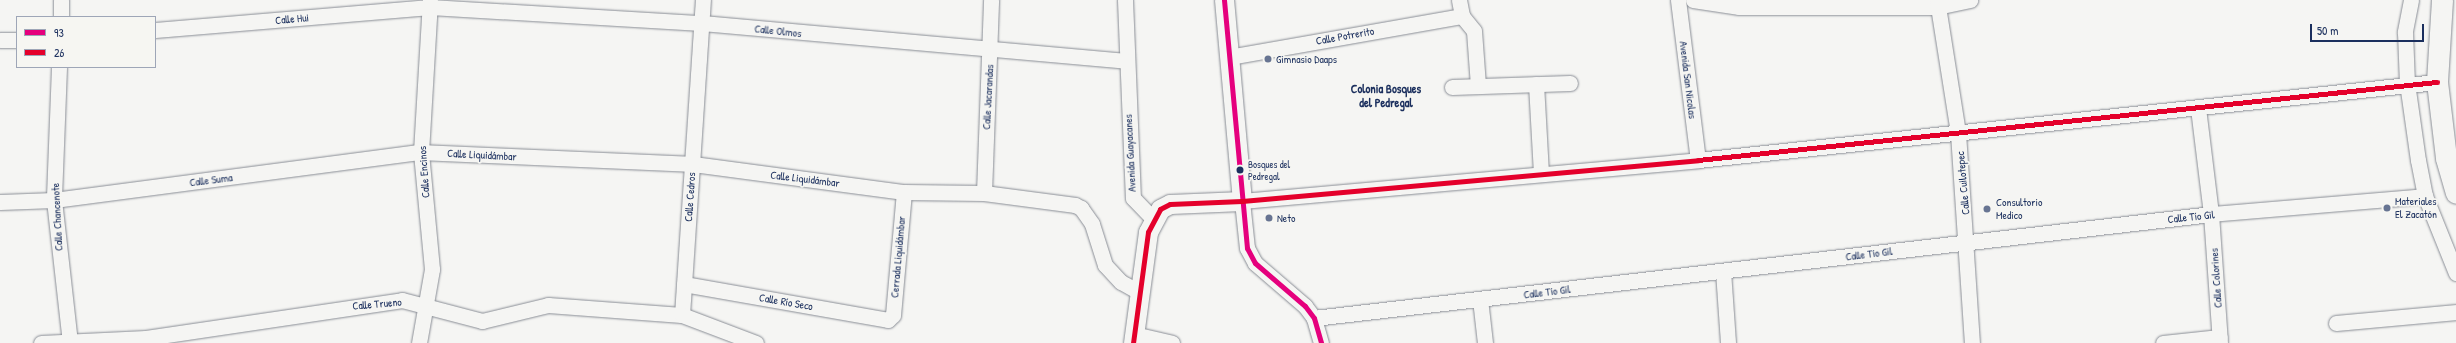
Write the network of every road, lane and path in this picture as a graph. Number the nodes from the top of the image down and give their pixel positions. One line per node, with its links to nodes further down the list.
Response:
1 (61, 0): 14 (street)
2 (703, 0): 16 (street, Calle Cedros)
3 (991, 0): 20 (street, Calle Jacarandas)
4 (1125, 0): 22 (street, Avenida Guayacanes)
5 (1224, 0): 21 (street)
6 (1459, 0): 15 (street)
7 (1678, 0): 33 (street, Avenida San Nicolas)
8 (1693, 0): 13 (street)
9 (1970, 0): 13 (street)
10 (2408, 0): 26 (street)
11 (2442, 0): 24 (main road)
12 (430, 4): 16 (street, Calle Olmos); 17 (street, Calle Hui); 32 (street, Calle Encinos)
13 (1937, 4): 31 (street, Calle Cuilotepec)
14 (61, 16)
15 (1462, 16): 21 (street, Calle Potrerito); 28 (street)
16 (702, 23): 20 (street, Calle Olmos); 34 (street, Calle Cedros)
17 (156, 30)
18 (0, 40): 19 (street)
19 (16, 40)
20 (990, 52): 22 (street, Calle Olmos); 37 (street, Calle Jacarandas)
21 (1229, 57): 41 (street)
22 (1126, 61): 44 (street, Avenida Guayacanes)
23 (60, 68): 40 (street, Calle Chancenote)
24 (2437, 82): 26 (street); 38 (main road)
25 (1570, 83): 27 (street)
26 (2407, 83): 30 (street); 39 (street)
27 (1536, 84): 28 (street); 35 (street)
28 (1478, 86): 29 (street)
29 (1452, 87)
30 (2198, 108): 31 (street); 43 (street, Calle Colorines)
31 (1958, 133): 33 (street); 45 (street, Calle Cuilotepec)
32 (421, 152): 34 (street, Calle Liquidámbar); 40 (street, Calle Suma); 51 (street, Calle Encinos)
33 (1698, 160): 35 (street)
34 (693, 164): 36 (street, Calle Liquidámbar); 48 (street, Calle Cedros)
35 (1541, 174): 41 (street)
36 (904, 192): 37 (street, Calle Liquidámbar); 55 (street, Cerrada Liquidámbar)
37 (984, 193): 49 (street, Calle Liquidámbar)
38 (2456, 193)
39 (2425, 196): 43 (street, Calle Tío Gil); 47 (street)
40 (54, 200): 42 (street, Calle Suma); 60 (street, Calle Chancenote)
41 (1242, 201): 44 (street); 54 (street)
42 (0, 202)
43 (2211, 214): 45 (street, Calle Tío Gil); 59 (street, Calle Colorines)
44 (1153, 219): 49 (street)
45 (1967, 242): 46 (street, Calle Tío Gil); 68 (street, Calle Cuilotepec)
46 (1723, 271): 50 (street, Calle Tío Gil); 67 (street)
47 (2456, 273)
48 (684, 284): 53 (street, Calle Cedros); 55 (street, Calle Río Seco)
49 (1139, 292): 57 (street)
50 (1480, 300): 54 (street, Calle Tío Gil); 66 (street)
51 (423, 307): 53 (street, Calle Trueno); 58 (street, Calle Trueno); 62 (street, Calle Encinos)
52 (2456, 312): 56 (street)
53 (682, 315): 63 (street)
54 (1314, 318): 65 (street)
55 (888, 320)
56 (2336, 323)
57 (1134, 339): 64 (street)
58 (148, 340): 60 (street, Calle Trueno)
59 (2220, 340): 69 (street)
60 (70, 342): 61 (street, Calle Trueno)
61 (41, 343)
62 (419, 343)
63 (756, 343)
64 (1172, 343)
65 (1321, 343)
66 (1485, 343)
67 (1728, 343)
68 (1972, 343)
69 (2163, 343)

